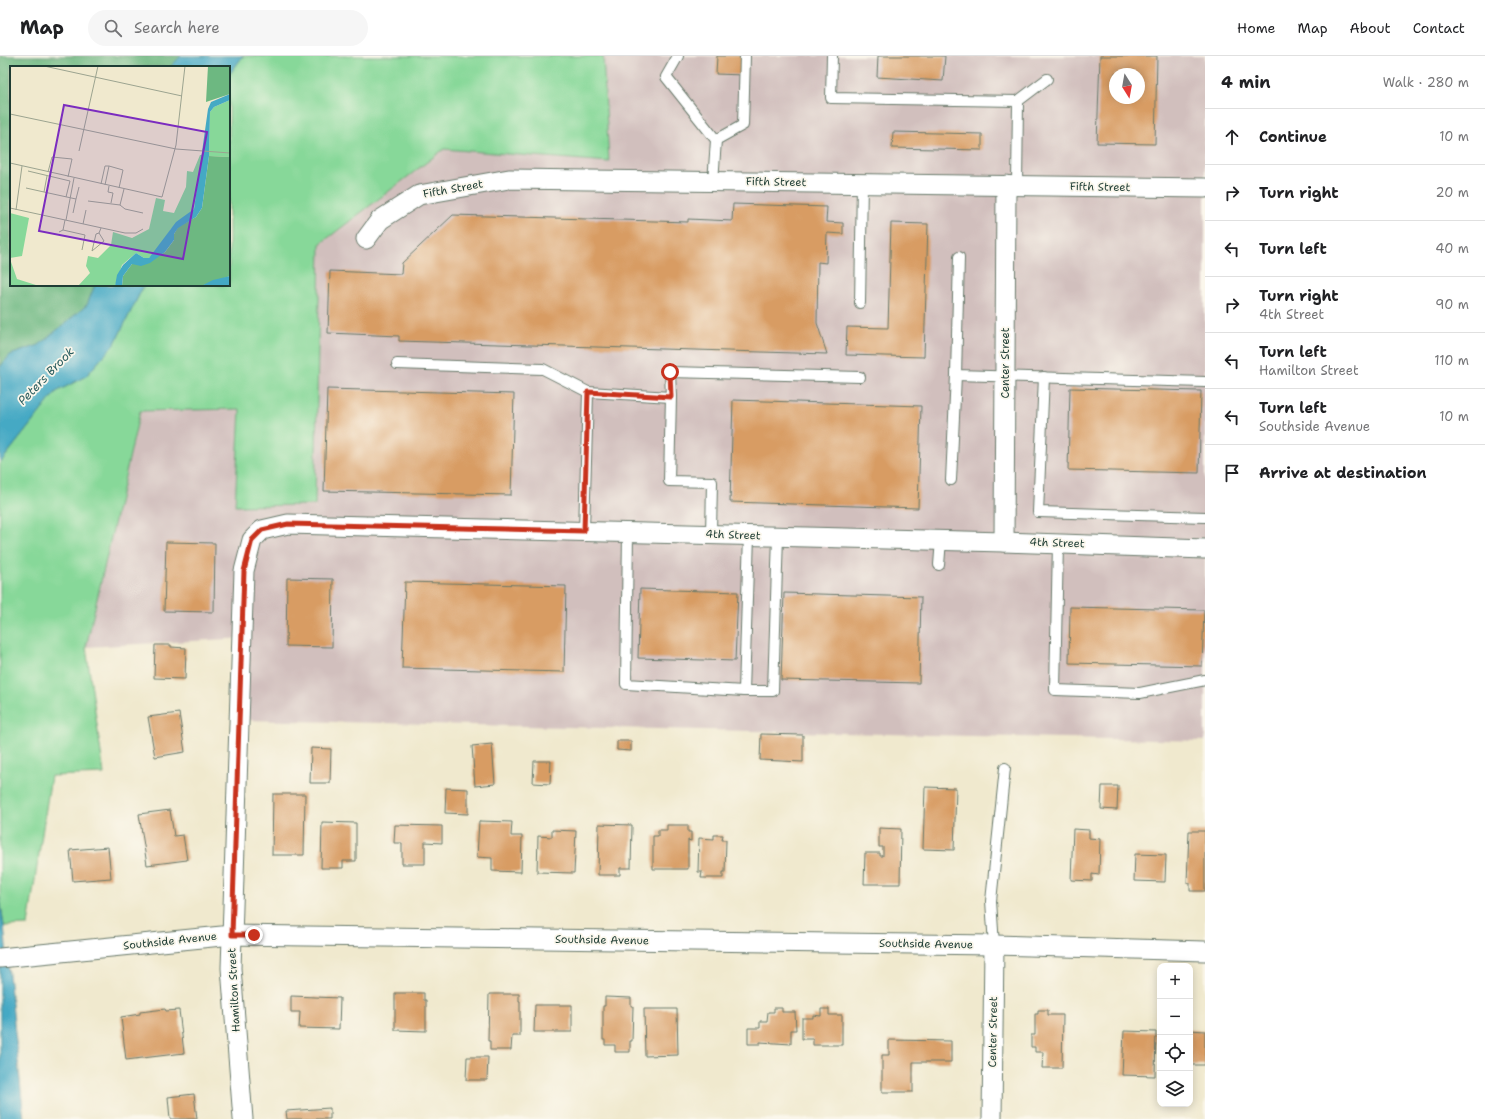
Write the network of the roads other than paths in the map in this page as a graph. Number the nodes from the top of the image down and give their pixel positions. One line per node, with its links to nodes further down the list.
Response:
1 (678, 56): 6 (lane)
2 (745, 56): 6 (lane)
3 (832, 56): 5 (lane)
4 (1047, 79): 5 (lane)
5 (1018, 101): 9 (lane)
6 (716, 140): 7 (lane)
7 (713, 182): 8 (street, Fifth Street); 11 (street, Fifth Street)
8 (862, 184): 9 (street, Fifth Street); 13 (lane)
9 (1011, 185): 10 (street, Fifth Street); 17 (street, Center Street)
10 (1205, 188)
11 (366, 239)
12 (959, 257): 15 (lane)
13 (860, 303)
14 (397, 364): 20 (lane)
15 (956, 375): 17 (lane); 22 (lane)
16 (860, 376): 21 (lane)
17 (1005, 377): 18 (lane); 31 (street, Center Street)
18 (1044, 377): 19 (lane); 23 (lane)
19 (1205, 382)
20 (588, 392): 21 (lane); 25 (lane)
21 (671, 397): 27 (lane)
22 (951, 480)
23 (1205, 517)
24 (262, 530): 25 (street, 4th Street); 38 (street, Hamilton Street)
25 (584, 531): 26 (street, 4th Street)
26 (628, 532): 27 (street, 4th Street); 36 (lane)
27 (711, 534): 28 (street, 4th Street)
28 (749, 535): 29 (street, 4th Street); 36 (lane)
29 (778, 536): 30 (street, 4th Street); 36 (lane)
30 (941, 540): 31 (street, 4th Street); 34 (lane)
31 (1004, 542): 32 (street, 4th Street)
32 (1058, 543): 33 (street, 4th Street); 35 (lane)
33 (1205, 549)
34 (939, 565)
35 (1205, 680)
36 (744, 691)
37 (1005, 768): 39 (lane)
38 (232, 935): 39 (street, Southside Avenue); 41 (street, Southside Avenue); 42 (street, Hamilton Street)
39 (994, 945): 40 (street, Southside Avenue); 43 (street, Center Street)
40 (1205, 950)
41 (9, 957)
42 (243, 1119)
43 (992, 1119)

